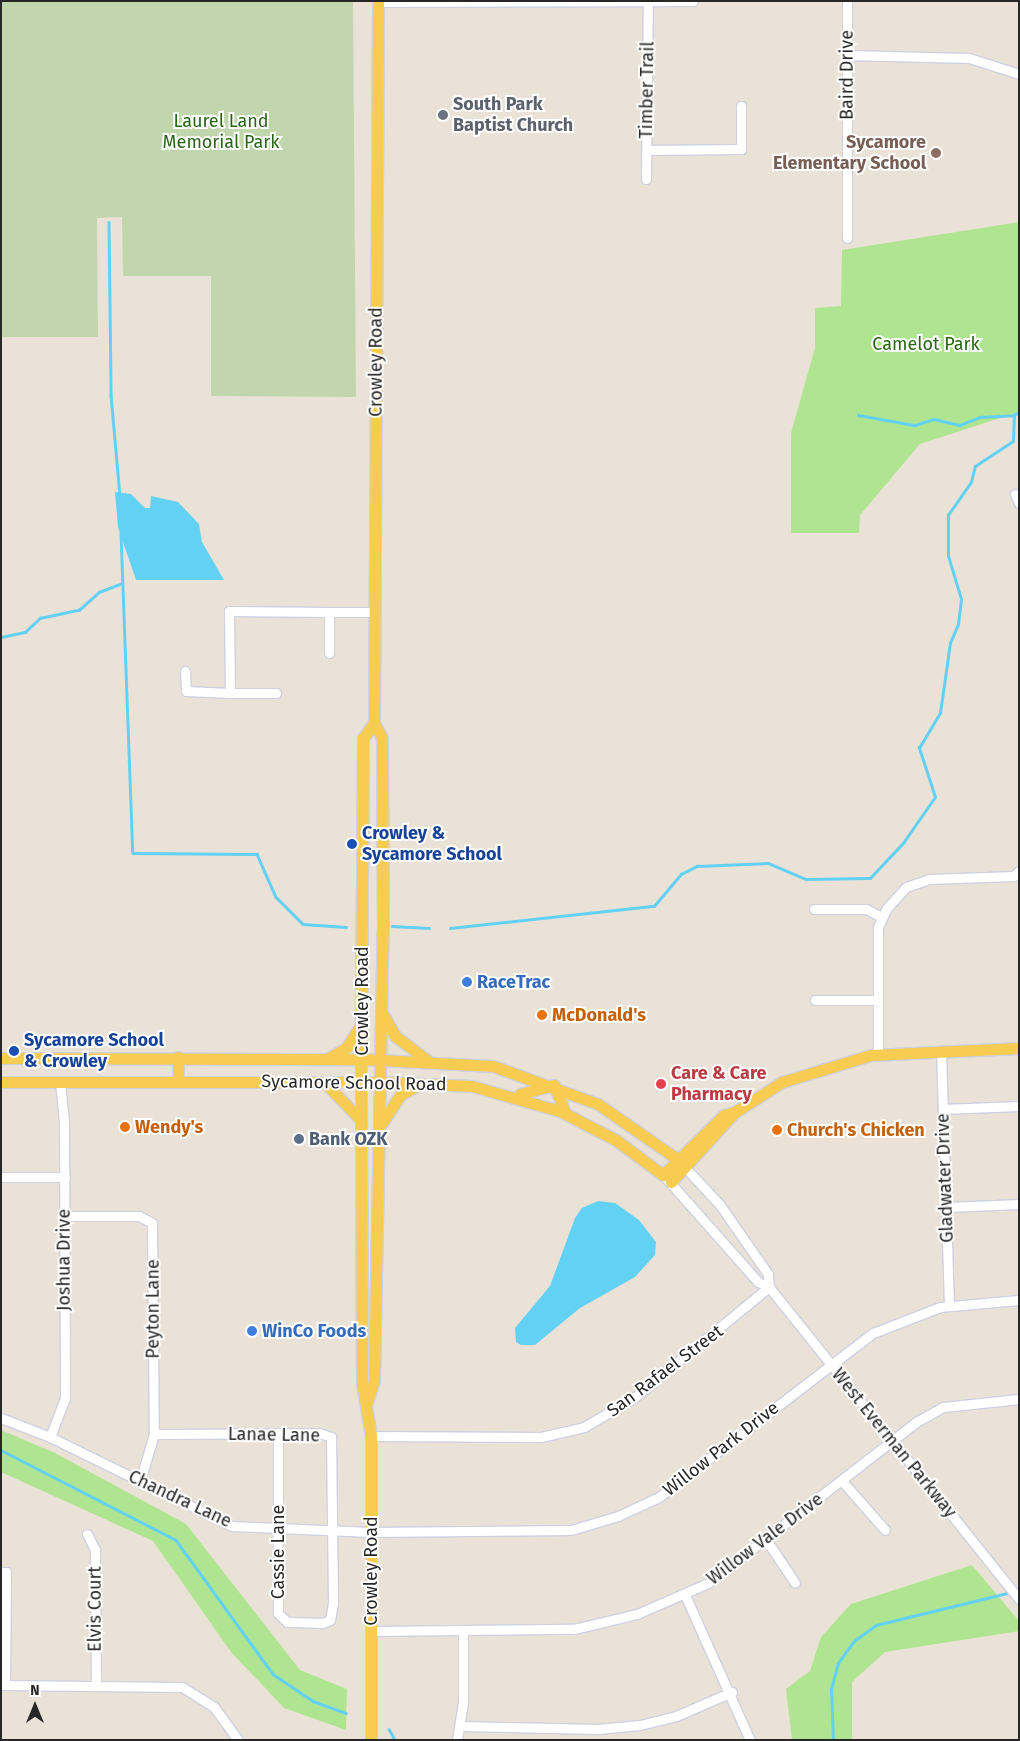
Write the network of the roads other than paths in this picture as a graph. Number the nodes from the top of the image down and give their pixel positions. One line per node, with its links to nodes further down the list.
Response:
1 (693, 1): 4 (street)
2 (847, 1): 5 (street, Baird Drive)
3 (378, 2): 4 (street); 14 (main road, Crowley Road)
4 (648, 2): 8 (street, Timber Trail)
5 (847, 55): 6 (street); 10 (street, Baird Drive)
6 (1019, 74)
7 (741, 106): 8 (street)
8 (647, 150): 9 (street, Timber Trail)
9 (646, 179)
10 (847, 238)
11 (1015, 494): 12 (street)
12 (1019, 503)
13 (329, 612): 14 (street); 15 (street); 17 (street)
14 (374, 612): 19 (main road, Crowley Road)
15 (329, 653)
16 (185, 671): 17 (street)
17 (230, 693): 18 (street)
18 (276, 693)
19 (374, 723): 25 (main road, Crowley Road); 26 (main road, Crowley Road)
20 (1019, 871): 22 (street)
21 (814, 909): 22 (street)
22 (882, 917): 24 (street)
23 (815, 1000): 24 (street)
24 (876, 1000): 29 (street)
25 (382, 1010): 34 (main road, Crowley Road); 35 (main road)
26 (361, 1024): 32 (main road); 33 (main road, Crowley Road)
27 (1019, 1048): 28 (main road)
28 (941, 1051): 29 (main road); 46 (street, Gladwater Drive)
29 (878, 1054): 50 (main road)
30 (178, 1057): 31 (main road, Sycamore School Road); 32 (main road, Sycamore School Road); 36 (main road)
31 (1, 1058)
32 (328, 1058): 33 (main road, Sycamore School Road)
33 (362, 1059): 34 (main road, Sycamore School Road); 40 (main road, Crowley Road)
34 (382, 1059): 35 (main road, Sycamore School Road); 41 (main road, Crowley Road)
35 (427, 1060): 43 (main road, Sycamore School Road)
36 (178, 1081): 38 (main road, Sycamore School Road); 39 (main road, Sycamore School Road)
37 (1, 1082): 38 (main road, Sycamore School Road)
38 (60, 1082): 52 (street, Joshua Drive)
39 (324, 1082): 40 (main road, Sycamore School Road); 48 (main road)
40 (362, 1082): 41 (main road, Sycamore School Road); 48 (main road, Crowley Road)
41 (381, 1082): 42 (main road, Sycamore School Road); 49 (main road, Crowley Road)
42 (424, 1082): 44 (main road, Sycamore School Road); 49 (main road)
43 (554, 1085): 44 (main road); 47 (main road); 50 (main road, Sycamore School Road)
44 (509, 1093): 47 (main road, Sycamore School Road)
45 (1019, 1106): 46 (street)
46 (943, 1109): 55 (street, Gladwater Drive)
47 (566, 1114): 53 (main road, Sycamore School Road)
48 (361, 1120): 57 (main road, Crowley Road)
49 (381, 1124): 61 (main road, Crowley Road)
50 (682, 1163): 53 (main road); 58 (street, West Everman Parkway)
51 (1, 1177): 52 (street)
52 (64, 1177): 56 (street, Joshua Drive)
53 (667, 1178): 58 (street, West Everman Parkway)
54 (1019, 1204): 55 (street)
55 (946, 1207): 60 (street, Gladwater Drive)
56 (64, 1216): 66 (street, Peyton Lane); 69 (street, Joshua Drive)
57 (362, 1273): 61 (main road); 64 (main road, Crowley Road)
58 (769, 1287): 62 (street, West Everman Parkway); 68 (street, San Rafael Street)
59 (1019, 1300): 60 (street, Willow Park Drive)
60 (949, 1305): 62 (street, Willow Park Drive)
61 (374, 1357): 64 (main road, Crowley Road)
62 (830, 1364): 70 (street, West Everman Parkway); 76 (street, Willow Park Drive)
63 (1019, 1399): 70 (street, Willow Vale Drive)
64 (367, 1402): 68 (main road, Crowley Road)
65 (1, 1418): 69 (street, Chandra Lane)
66 (154, 1434): 67 (street, Lanae Lane); 71 (street, Peyton Lane)
67 (278, 1434): 73 (street, Cassie Lane); 74 (street, Lanae Lane)
68 (370, 1436): 76 (main road, Crowley Road)
69 (50, 1437): 71 (street, Chandra Lane)
70 (892, 1441): 72 (street, Willow Vale Drive); 82 (street, West Everman Parkway)
71 (140, 1481): 73 (street, Chandra Lane)
72 (842, 1481): 75 (street); 78 (street, Willow Vale Drive)
73 (278, 1529): 74 (street, Chandra Lane); 74 (street, Cassie Lane)
74 (333, 1529): 76 (street, Chandra Lane)
75 (885, 1530)
76 (371, 1532): 83 (main road, Crowley Road)
77 (87, 1534): 86 (street, Elvis Court)
78 (767, 1541): 80 (street); 81 (street, Willow Vale Drive)
79 (4, 1572): 85 (street)
80 (795, 1583)
81 (685, 1595): 84 (street, Willow Vale Drive); 87 (street)
82 (1019, 1599)
83 (371, 1631): 84 (street, Willow Vale Drive); 90 (main road, Crowley Road)
84 (463, 1631): 88 (street)
85 (3, 1685): 86 (street)
86 (96, 1686): 89 (street)
87 (732, 1692): 88 (street); 92 (street)
88 (460, 1726): 91 (street)
89 (236, 1739)
90 (371, 1740)
91 (457, 1740)
92 (750, 1740)

